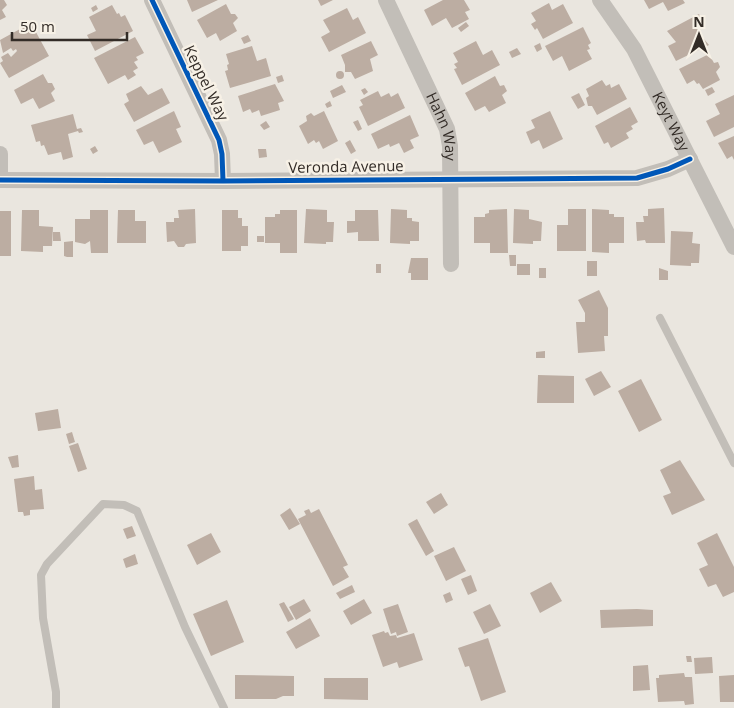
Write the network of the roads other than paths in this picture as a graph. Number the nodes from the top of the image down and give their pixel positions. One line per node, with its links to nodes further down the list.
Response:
1 (152, 0): 8 (street, Keppel Way)
2 (386, 0): 6 (street, Hahn Way)
3 (600, 0): 5 (street, Keyt Way)
4 (0, 154): 7 (street)
5 (690, 159): 6 (street, Veronda Avenue); 9 (street, Keyt Way)
6 (450, 179): 8 (street, Veronda Avenue); 10 (street, Hahn Way)
7 (0, 180): 8 (street, Veronda Avenue)
8 (223, 181)
9 (734, 247)
10 (451, 264)
11 (660, 318): 12 (lane)
12 (734, 463)
13 (56, 708): 14 (lane)
14 (224, 708)

